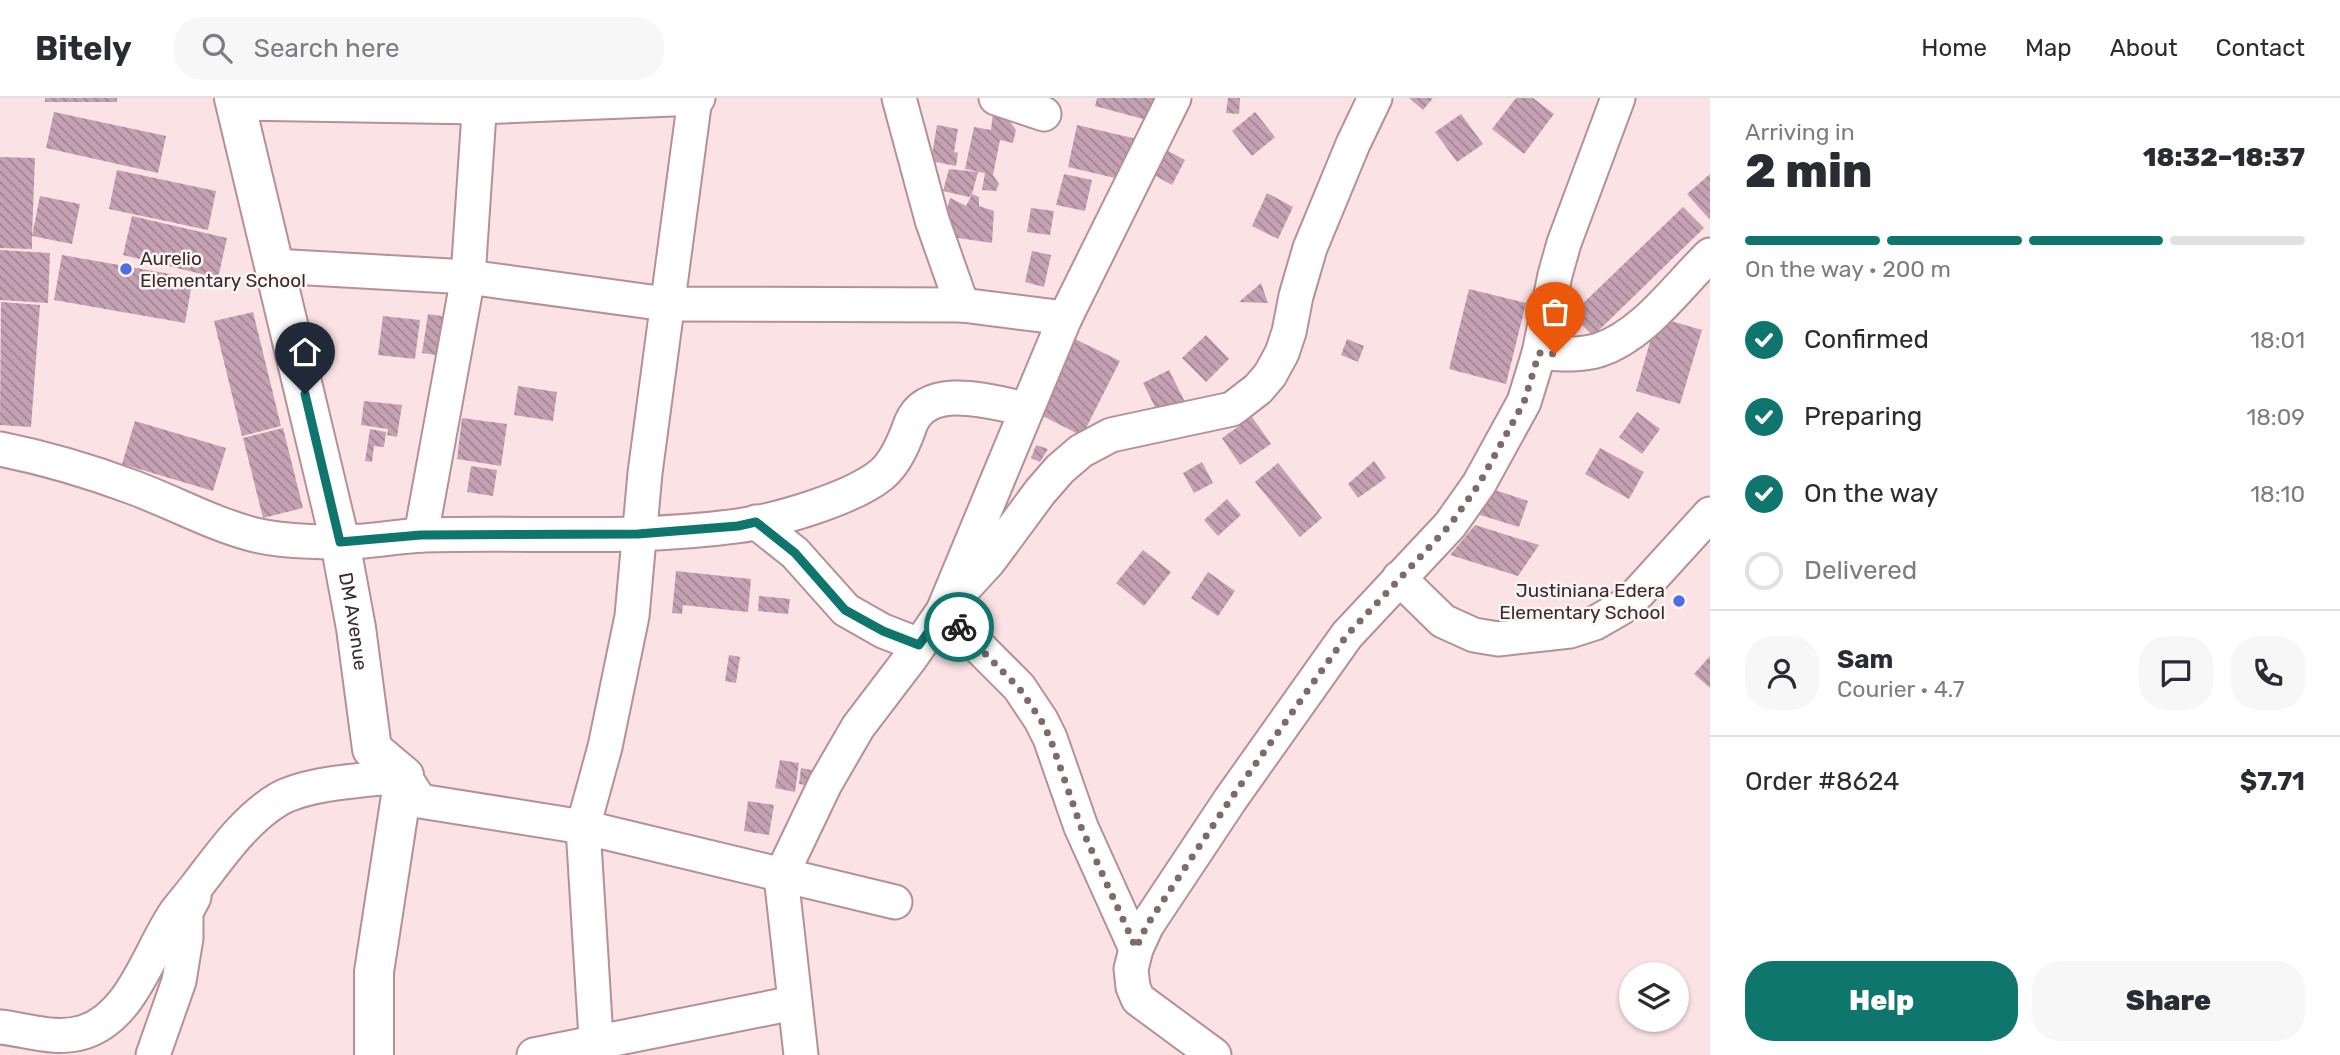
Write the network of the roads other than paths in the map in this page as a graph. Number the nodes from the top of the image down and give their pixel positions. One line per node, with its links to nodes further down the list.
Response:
1 (696, 98): 8 (street); 13 (street)
2 (899, 98): 14 (street)
3 (996, 98): 9 (street)
4 (1174, 98): 15 (street)
5 (1375, 98): 25 (street)
6 (1618, 98): 16 (street)
7 (235, 101): 8 (street); 11 (main road, DM Avenue)
8 (480, 103): 12 (street)
9 (1044, 114)
10 (1710, 255): 16 (street)
11 (274, 266): 12 (street); 23 (main road, DM Avenue)
12 (468, 276): 13 (street); 22 (street)
13 (666, 304): 14 (street); 21 (street)
14 (962, 306): 15 (street)
15 (1065, 318): 17 (street)
16 (1539, 353): 24 (street)
17 (1026, 409): 20 (street); 25 (street)
18 (0, 449): 23 (street)
19 (1710, 514): 24 (street)
20 (756, 522): 21 (street); 26 (street)
21 (638, 534): 22 (street); 28 (street)
22 (421, 535): 23 (street)
23 (340, 542): 27 (main road, DM Avenue)
24 (1399, 578): 32 (street)
25 (943, 611): 26 (street); 32 (street)
26 (919, 645): 30 (street)
27 (404, 776): 28 (street); 29 (street); 37 (main road)
28 (583, 827): 30 (street); 35 (street)
29 (209, 870): 34 (street); 36 (street)
30 (782, 876): 31 (street); 33 (street)
31 (895, 902)
32 (1136, 948): 40 (street)
33 (794, 1003): 35 (street); 39 (street)
34 (0, 1027)
35 (596, 1049): 38 (street)
36 (153, 1055)
37 (374, 1055)
38 (534, 1055)
39 (801, 1055)
40 (1214, 1055)

